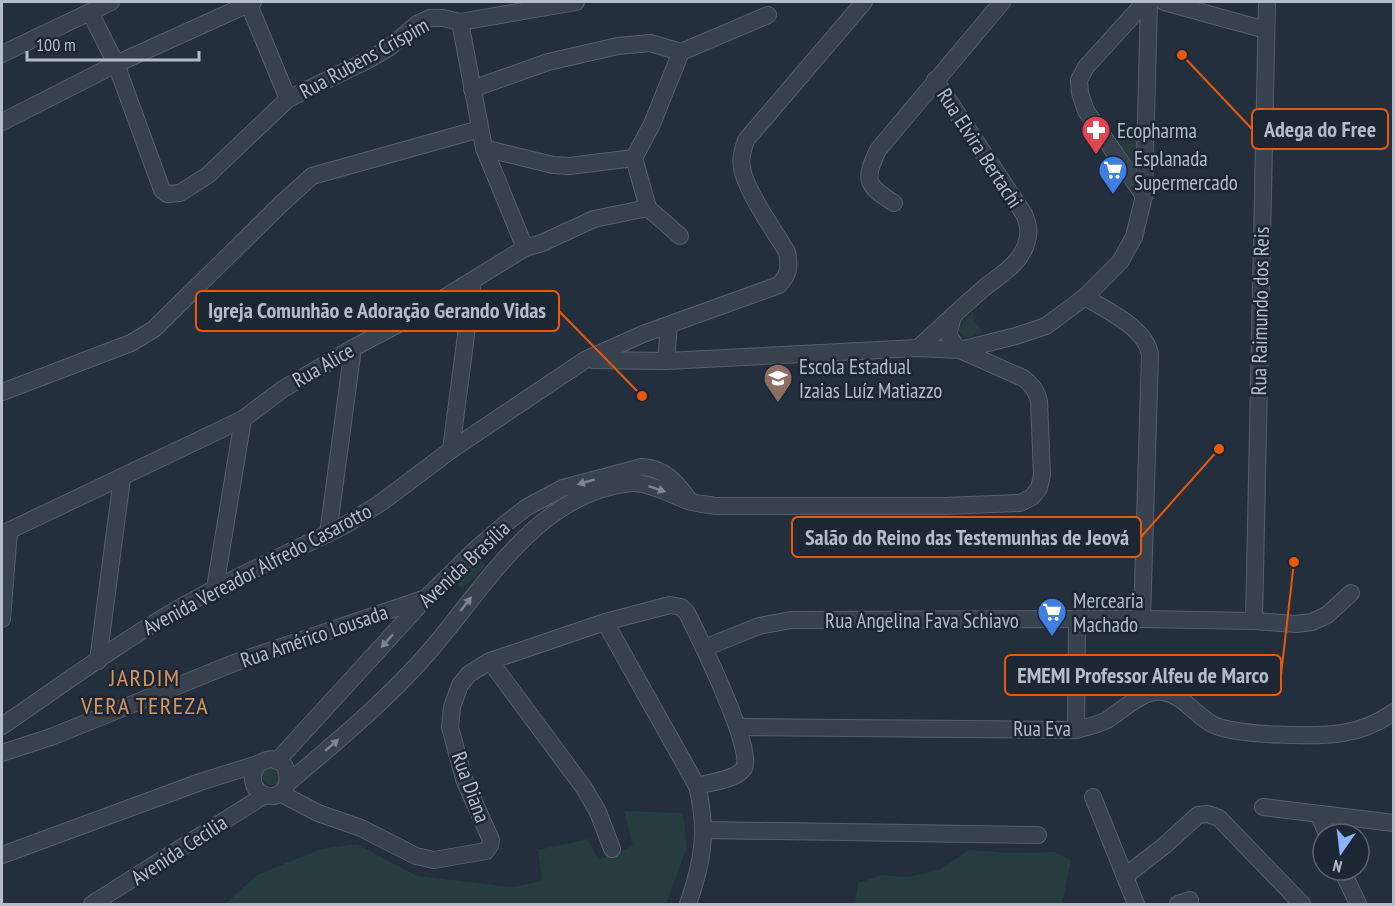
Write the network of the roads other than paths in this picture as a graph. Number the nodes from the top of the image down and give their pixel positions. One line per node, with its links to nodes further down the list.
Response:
1 (111, 2): 9 (street)
2 (250, 2): 17 (street); 20 (street)
3 (576, 2): 11 (street)
4 (864, 2): 33 (street, Avenida Vereador Alfredo Casarotto)
5 (1002, 2): 18 (street)
6 (1147, 2): 12 (street); 14 (street)
7 (1164, 2): 13 (street)
8 (1267, 2): 13 (street, Rua Raimundo dos Reis)
9 (90, 12): 16 (street); 17 (street)
10 (768, 15): 15 (street)
11 (460, 22): 19 (street); 20 (street, Rua Rubens Crispim)
12 (1119, 30): 14 (street); 25 (street)
13 (1266, 30): 54 (street, Rua Raimundo dos Reis)
14 (1148, 40): 25 (street)
15 (681, 52): 19 (street); 24 (street)
16 (2, 54)
17 (116, 64): 20 (street, Rua Rubens Crispim); 21 (street)
18 (935, 80): 26 (street); 32 (street, Rua Elvira Bertachi)
19 (472, 89): 22 (street)
20 (288, 99)
21 (2, 122)
22 (480, 129): 23 (street); 41 (street)
23 (484, 148): 24 (street); 29 (street)
24 (634, 158): 27 (street)
25 (1144, 196): 31 (street)
26 (894, 203)
27 (648, 208): 28 (street); 29 (street, Rua Alice)
28 (680, 236)
29 (525, 248): 30 (street, Rua Alice)
30 (473, 281): 35 (street, Rua Alice); 43 (street)
31 (1085, 297): 34 (street); 52 (street)
32 (953, 317): 36 (street, Rua Elvira Bertachi); 37 (street)
33 (669, 325): 38 (street, Avenida Vereador Alfredo Casarotto); 39 (street)
34 (1006, 338): 37 (street); 40 (street)
35 (353, 348): 42 (street, Rua Alice); 47 (street)
36 (918, 348): 37 (street); 39 (street)
37 (960, 350): 40 (street)
38 (585, 360): 39 (street); 43 (street, Avenida Vereador Alfredo Casarotto)
39 (666, 361)
40 (1011, 372): 44 (street)
41 (2, 392)
42 (243, 419): 45 (street, Rua Alice); 48 (street)
43 (451, 450): 47 (street, Avenida Vereador Alfredo Casarotto)
44 (631, 476): 50 (street, Avenida Brasília, one-way to 50); 67 (street, Avenida Brasília, one-way to 44)
45 (122, 478): 46 (street, Rua Alice); 57 (street)
46 (5, 532): 51 (street)
47 (328, 534): 48 (street, Avenida Vereador Alfredo Casarotto)
48 (214, 588): 57 (street, Avenida Vereador Alfredo Casarotto)
49 (1351, 593): 54 (street, Rua Angelina Fava Schiavo)
50 (426, 598): 63 (street, Rua Américo Lousada); 64 (street, Avenida Brasília, one-way to 64)
51 (2, 619)
52 (1142, 619): 53 (street, Rua Angelina Fava Schiavo); 54 (street, Rua Angelina Fava Schiavo)
53 (1077, 620): 56 (street, Rua Angelina Fava Schiavo); 62 (street)
54 (1254, 621)
55 (605, 622): 56 (street); 58 (street); 66 (street)
56 (704, 648): 61 (street)
57 (98, 661): 60 (street, Avenida Vereador Alfredo Casarotto)
58 (490, 661): 67 (street, Rua Diana); 75 (street)
59 (1394, 712): 62 (street, Rua Eva)
60 (2, 726)
61 (738, 727): 62 (street, Rua Eva); 66 (street)
62 (1076, 730)
63 (3, 747)
64 (277, 761): 65 (street); 67 (street)
65 (258, 764): 67 (street); 76 (street)
66 (697, 786): 73 (street)
67 (278, 790): 79 (street, Avenida Cecilia)
68 (1093, 797): 77 (street)
69 (1263, 807): 70 (street)
70 (1319, 815): 71 (street); 72 (street)
71 (1322, 822)
72 (1394, 823)
73 (705, 830): 74 (street); 80 (street)
74 (1038, 835)
75 (612, 849)
76 (2, 855)
77 (1125, 876): 81 (street); 82 (street)
78 (1348, 882): 83 (street)
79 (92, 904)
80 (688, 904)
81 (1136, 904)
82 (1302, 904)
83 (1358, 904)

